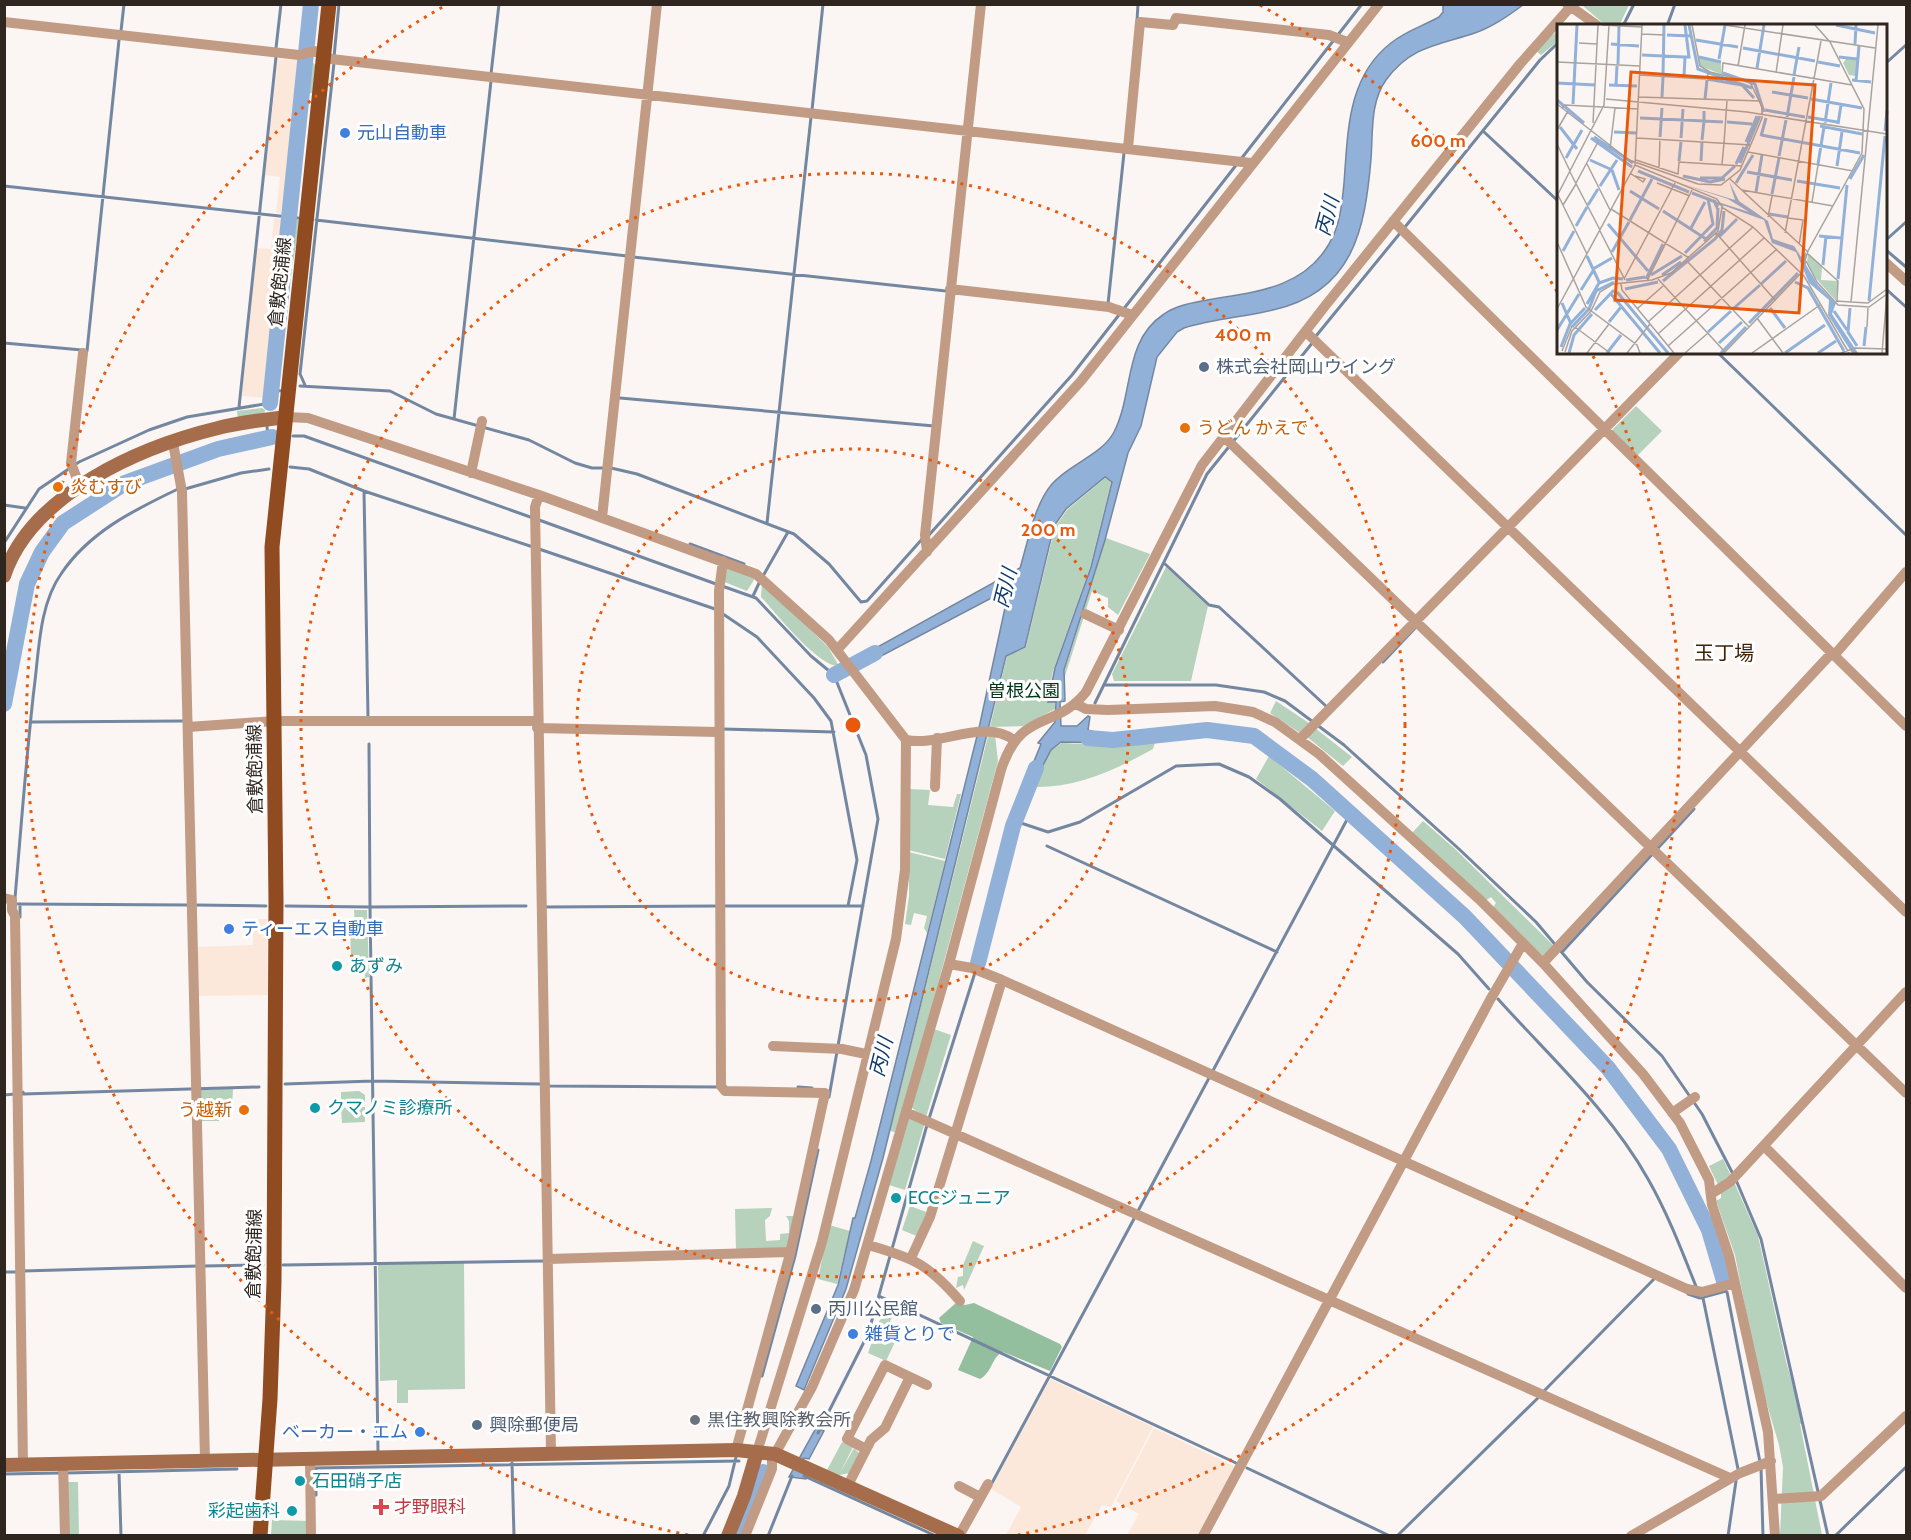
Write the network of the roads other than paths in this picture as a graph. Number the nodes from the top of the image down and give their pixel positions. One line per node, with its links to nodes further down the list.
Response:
1 (329, 4): 9 (main road, 倉敷飽浦線)
2 (657, 4): 10 (street)
3 (981, 4): 11 (street)
4 (1379, 4): 8 (street)
5 (1570, 5): 7 (street); 14 (street)
6 (4, 22): 9 (street)
7 (1595, 24)
8 (1340, 39): 12 (street); 13 (street)
9 (321, 56): 10 (street); 22 (main road, 倉敷飽浦線)
10 (649, 96): 11 (street); 30 (street)
11 (967, 131): 12 (street); 17 (street)
12 (1125, 148): 13 (street)
13 (1243, 162): 18 (street)
14 (1399, 227): 19 (street); 24 (street)
15 (1887, 264): 16 (street)
16 (1906, 281)
17 (953, 290): 18 (street); 32 (street)
18 (1118, 310): 32 (street)
19 (1311, 337): 25 (street); 31 (street)
20 (83, 353): 28 (street)
21 (1678, 354): 24 (street)
22 (285, 417): 26 (street); 27 (street); 42 (main road, 倉敷飽浦線)
23 (482, 425): 27 (street)
24 (1605, 431): 31 (street); 40 (street)
25 (1229, 442): 37 (street); 38 (street)
26 (173, 443): 28 (street); 43 (street)
27 (471, 473): 29 (street)
28 (80, 487): 35 (street)
29 (539, 495): 30 (street); 44 (street)
30 (602, 518): 33 (street)
31 (1508, 529): 37 (street); 51 (street)
32 (925, 542): 39 (street)
33 (723, 561): 39 (street); 46 (street)
34 (1906, 572): 40 (street)
35 (4, 576)
36 (1085, 614): 38 (street)
37 (1416, 623): 48 (street); 53 (street)
38 (1119, 630): 41 (street)
39 (837, 650): 49 (street)
40 (1833, 655): 45 (street); 51 (street)
41 (1071, 707): 48 (street); 50 (street)
42 (274, 721): 43 (street); 44 (street); 89 (main road, 倉敷飽浦線)
43 (188, 724): 88 (street)
44 (538, 726): 46 (street); 74 (street)
45 (1906, 726)
46 (718, 732): 73 (street)
47 (937, 738): 49 (street); 50 (street); 52 (street)
48 (1300, 739): 56 (street)
49 (906, 740): 63 (street)
50 (1014, 740): 58 (street)
51 (1741, 752): 53 (street); 55 (street)
52 (935, 787)
53 (1654, 850): 57 (street); 62 (street)
54 (9, 902): 91 (street)
55 (1906, 912)
56 (1522, 945): 57 (street); 70 (street)
57 (1543, 963): 67 (street)
58 (950, 964): 59 (street); 66 (street)
59 (1001, 982): 68 (street); 70 (street)
60 (1906, 992): 62 (street)
61 (772, 1046): 63 (street)
62 (1860, 1047): 64 (street); 69 (street)
63 (866, 1054): 86 (street)
64 (1906, 1093)
65 (1693, 1099): 67 (street)
66 (906, 1112): 68 (street); 72 (street)
67 (1672, 1113): 71 (street)
68 (953, 1135): 75 (street); 78 (street)
69 (1766, 1148): 71 (street); 77 (street)
70 (1403, 1162): 76 (street); 78 (street)
71 (1711, 1194): 76 (street)
72 (868, 1245): 75 (street); 87 (street)
73 (790, 1255): 74 (street); 84 (street)
74 (550, 1258): 85 (street)
75 (911, 1258): 79 (street)
76 (1728, 1284): 90 (street)
77 (1906, 1288)
78 (1329, 1300): 95 (street); 107 (street)
79 (960, 1301)
80 (910, 1377): 81 (street); 83 (street); 83 (street)
81 (927, 1385)
82 (1906, 1416): 100 (street)
83 (866, 1449): 96 (street)
84 (736, 1450): 85 (street); 86 (street)
85 (551, 1452): 93 (street)
86 (757, 1452): 87 (street); 104 (street)
87 (774, 1454): 96 (street); 105 (street)
88 (204, 1460): 89 (street); 94 (street)
89 (266, 1460): 93 (street); 102 (main road, 倉敷飽浦線)
90 (1764, 1463): 95 (street); 100 (street)
91 (23, 1464): 92 (street); 94 (street)
92 (4, 1465)
93 (311, 1465): 103 (street)
94 (64, 1470): 101 (street)
95 (1730, 1478): 108 (street)
96 (848, 1485): 106 (street)
97 (988, 1485): 99 (street)
98 (959, 1486): 99 (street)
99 (980, 1497): 106 (street)
100 (1773, 1499): 109 (street)
101 (65, 1536)
102 (260, 1536)
103 (311, 1536)
104 (728, 1536)
105 (745, 1536)
106 (959, 1536)
107 (1203, 1536)
108 (1631, 1536)
109 (1775, 1536)

